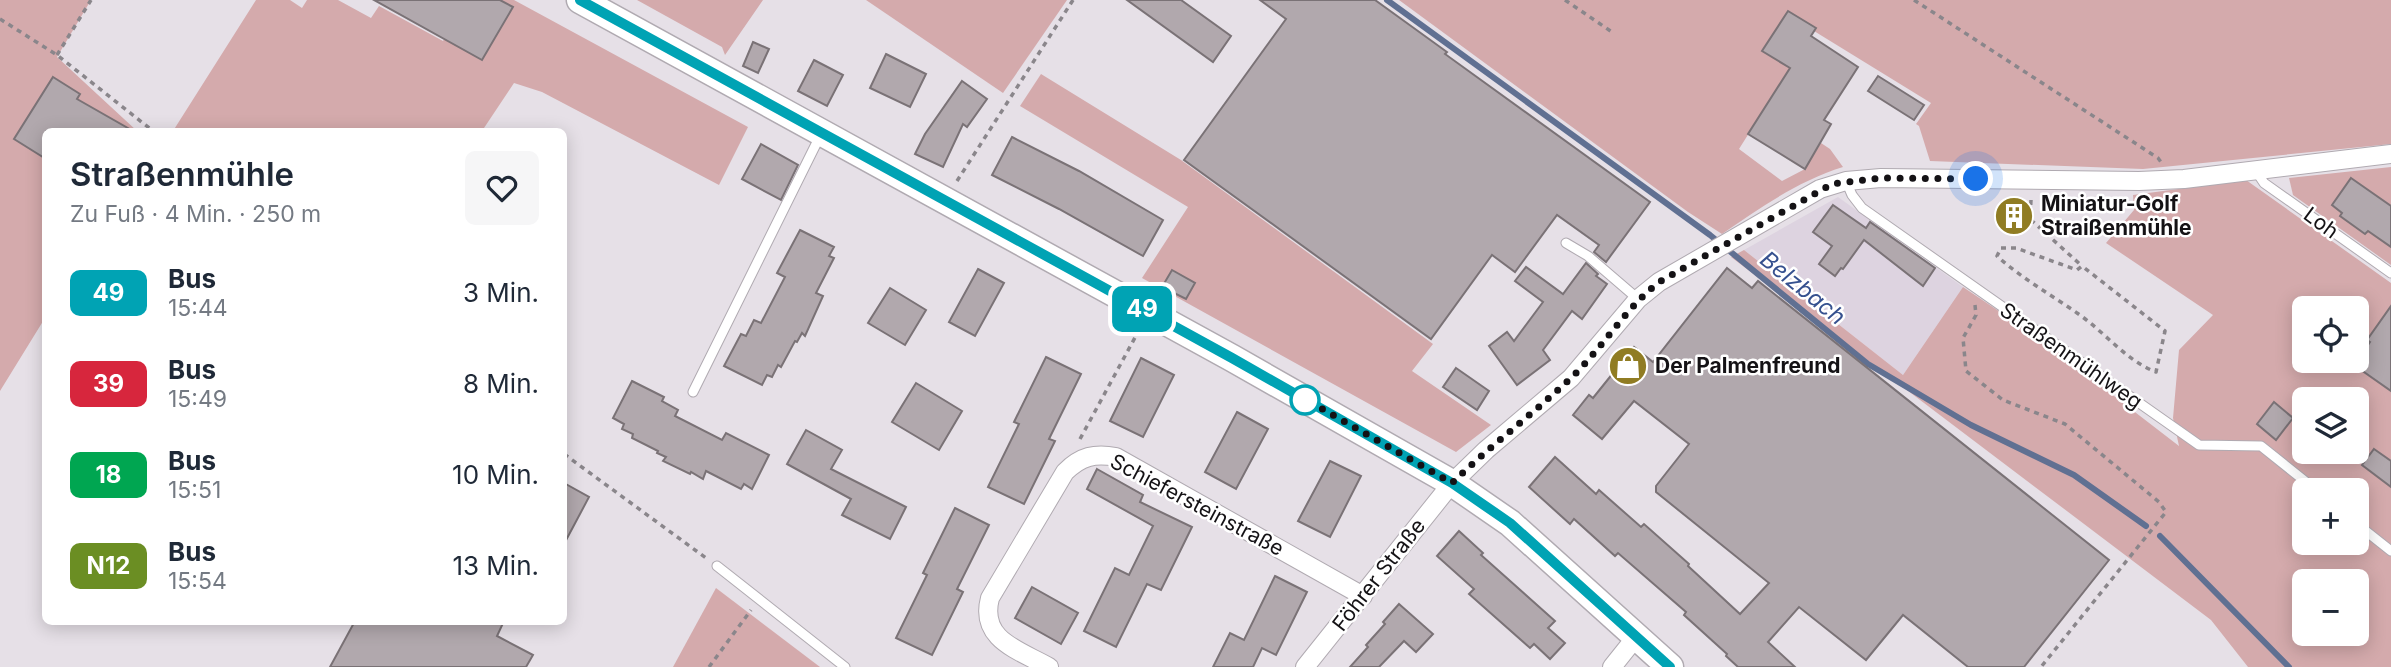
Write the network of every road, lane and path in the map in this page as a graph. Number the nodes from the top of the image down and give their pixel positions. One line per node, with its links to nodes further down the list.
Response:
1 (91, 0): 8 (path)
2 (580, 0): 10 (street)
3 (1073, 0): 15 (path)
4 (1564, 0): 7 (path)
5 (1914, 0): 13 (path)
6 (0, 19): 8 (path)
7 (1612, 32)
8 (57, 55): 9 (path)
9 (149, 128)
10 (822, 133): 15 (street); 23 (lane)
11 (2391, 154): 12 (street)
12 (2255, 170): 13 (street); 19 (lane, Loh)
13 (2172, 179): 14 (street)
14 (1846, 181): 20 (lane, Straßenmühlweg); 21 (street)
15 (945, 201): 27 (street)
16 (2030, 210): 18 (path)
17 (1566, 243): 21 (lane)
18 (2082, 265): 18 (path)
19 (2391, 273)
20 (1973, 287): 26 (lane, Straßenmühlweg); 40 (path)
21 (1638, 299): 27 (street)
22 (1137, 334): 25 (path)
23 (693, 392)
24 (567, 456): 30 (path)
25 (1087, 457): 31 (street, Schiefersteinstraße); 36 (street, Schiefersteinstraße)
26 (2301, 478)
27 (1452, 483): 31 (street, Föhrer Straße); 33 (street)
28 (2369, 534): 29 (lane)
29 (2391, 551)
30 (717, 566): 32 (lane)
31 (1363, 597): 37 (street, Föhrer Straße)
32 (762, 602): 34 (path); 35 (lane)
33 (1636, 637): 38 (street); 39 (street)
34 (709, 667)
35 (845, 667)
36 (1049, 667)
37 (1305, 667)
38 (1612, 667)
39 (1670, 667)
40 (2041, 667)

